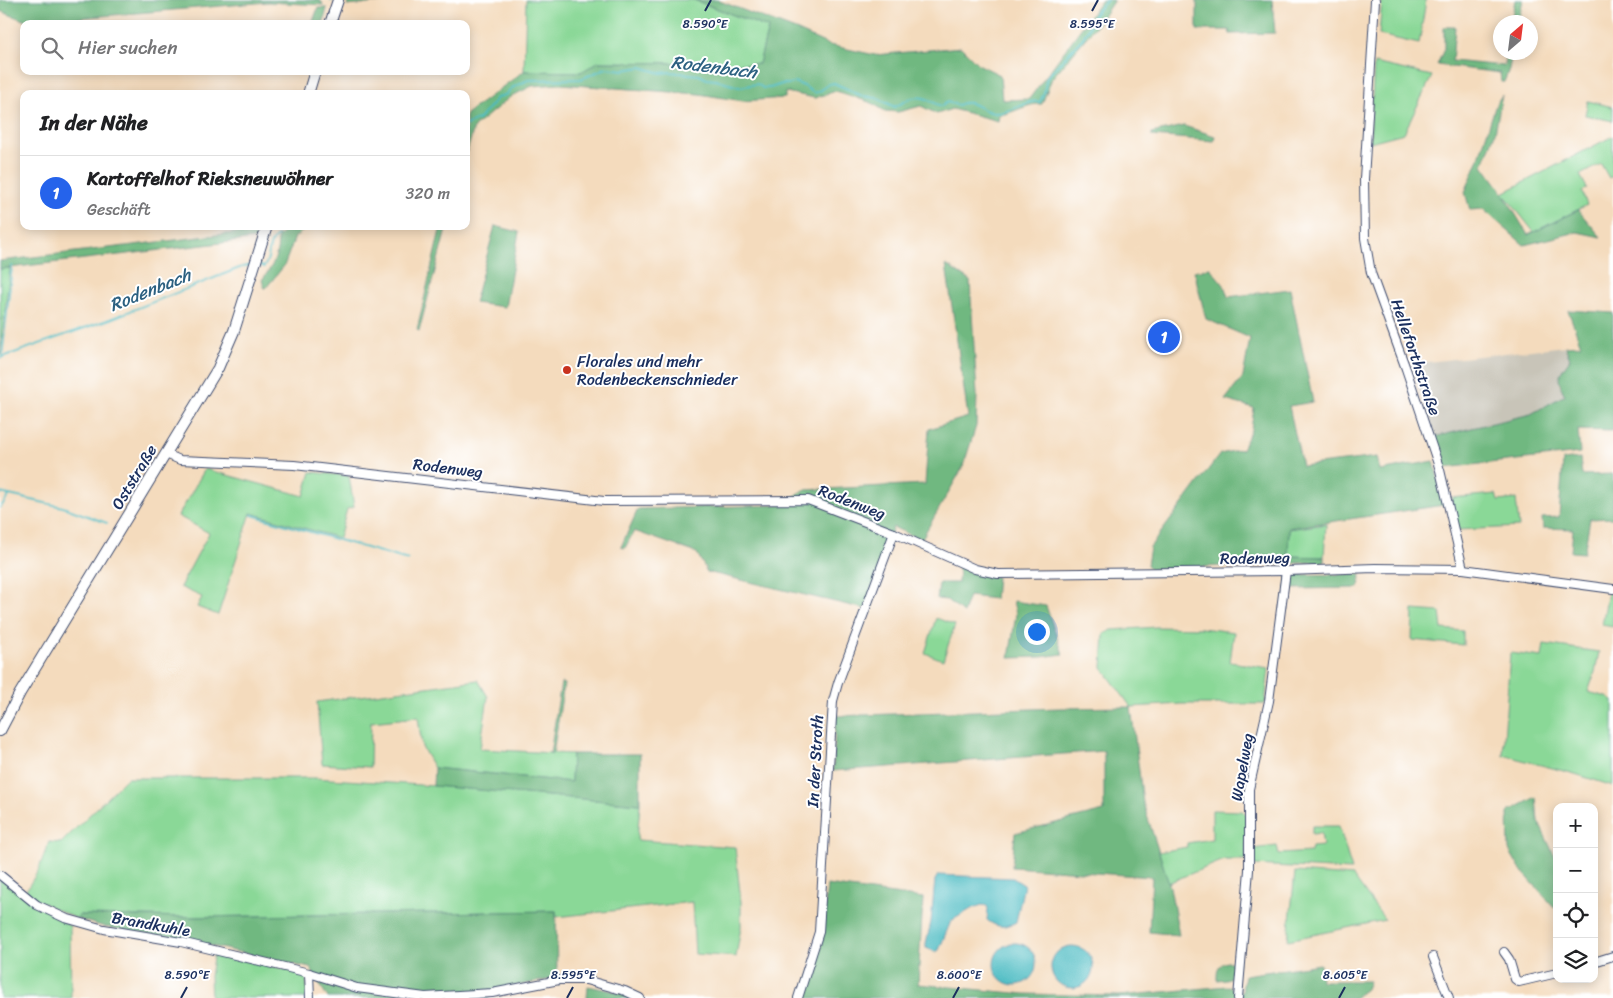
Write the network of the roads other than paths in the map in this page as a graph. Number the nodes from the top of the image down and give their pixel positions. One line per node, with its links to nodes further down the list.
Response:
1 (338, 0): 3 (main road)
2 (1375, 0): 9 (street, Helleforthstraße)
3 (331, 20)
4 (314, 75): 5 (main road)
5 (309, 90)
6 (266, 230): 7 (main road, Oststraße)
7 (166, 454): 8 (street, Rodenweg); 12 (main road, Oststraße)
8 (894, 533): 10 (street, Rodenweg); 23 (street, In der Stroth)
9 (1463, 569): 10 (street, Rodenweg); 11 (street)
10 (1286, 571): 24 (street, Wapelweg)
11 (1613, 589)
12 (3, 716): 13 (main road, Oststraße)
13 (0, 731)
14 (0, 874): 19 (street, Brandkuhle)
15 (1504, 952): 20 (street)
16 (1613, 956): 18 (street)
17 (1433, 958): 25 (street)
18 (1598, 961)
19 (309, 973): 21 (street); 22 (street)
20 (1553, 975)
21 (310, 998)
22 (640, 998)
23 (798, 998)
24 (1238, 998)
25 (1448, 998)

